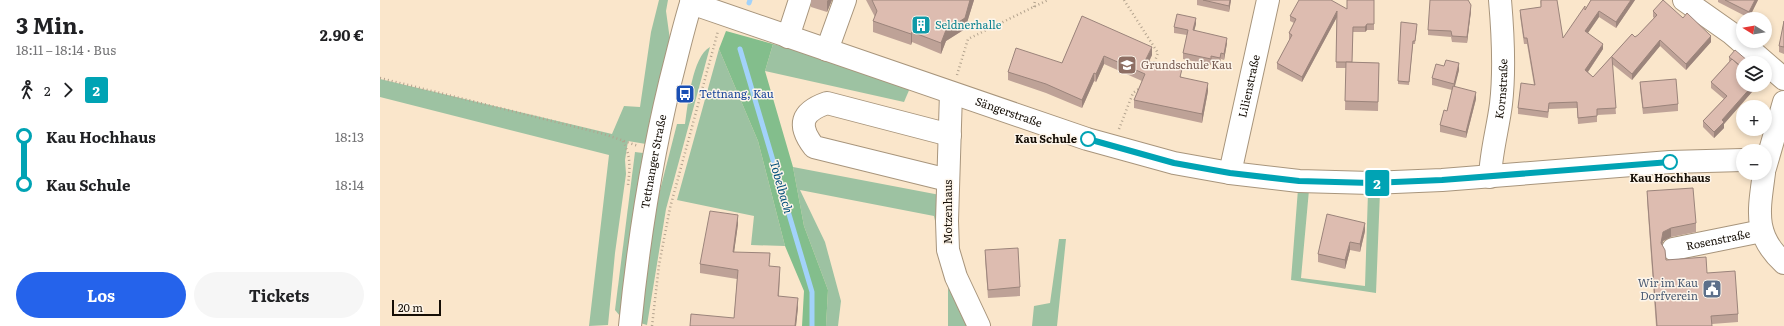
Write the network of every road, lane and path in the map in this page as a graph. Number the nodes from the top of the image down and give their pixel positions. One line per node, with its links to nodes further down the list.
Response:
1 (800, 0): 12 (street)
2 (845, 0): 13 (street)
3 (1035, 0): 10 (path)
4 (1048, 0): 10 (path)
5 (1124, 0): 14 (path)
6 (1268, 0): 25 (street, Lilienstraße)
7 (1500, 0): 26 (street, Kornstraße)
8 (1684, 0): 16 (street)
9 (692, 1): 11 (street, Sängerstraße); 22 (street, Tettnanger Straße)
10 (1034, 7): 18 (path)
11 (723, 14): 12 (street, Sängerstraße); 33 (path)
12 (788, 37): 13 (street, Sängerstraße)
13 (828, 50): 18 (street, Sängerstraße)
14 (1151, 72)
15 (380, 78): 22 (path)
16 (1784, 79)
17 (1147, 84): 21 (path)
18 (951, 92): 20 (street, Motzenhaus); 21 (street, Sängerstraße)
19 (1784, 102): 23 (street, Rosenstraße)
20 (950, 135): 27 (street, Motzenhaus); 27 (street)
21 (1112, 146): 25 (street, Sängerstraße)
22 (655, 150): 32 (street, Tettnanger Straße)
23 (1772, 152)
24 (1736, 160): 26 (street, Sängerstraße)
25 (1230, 173): 26 (street, Sängerstraße)
26 (1490, 177)
27 (948, 180): 34 (street, Motzenhaus)
28 (1765, 180): 29 (street, Rosenstraße)
29 (1762, 231): 30 (street, Rosenstraße); 31 (street, Rosenstraße)
30 (1674, 249)
31 (1784, 263)
32 (630, 326)
33 (652, 326)
34 (979, 326)

